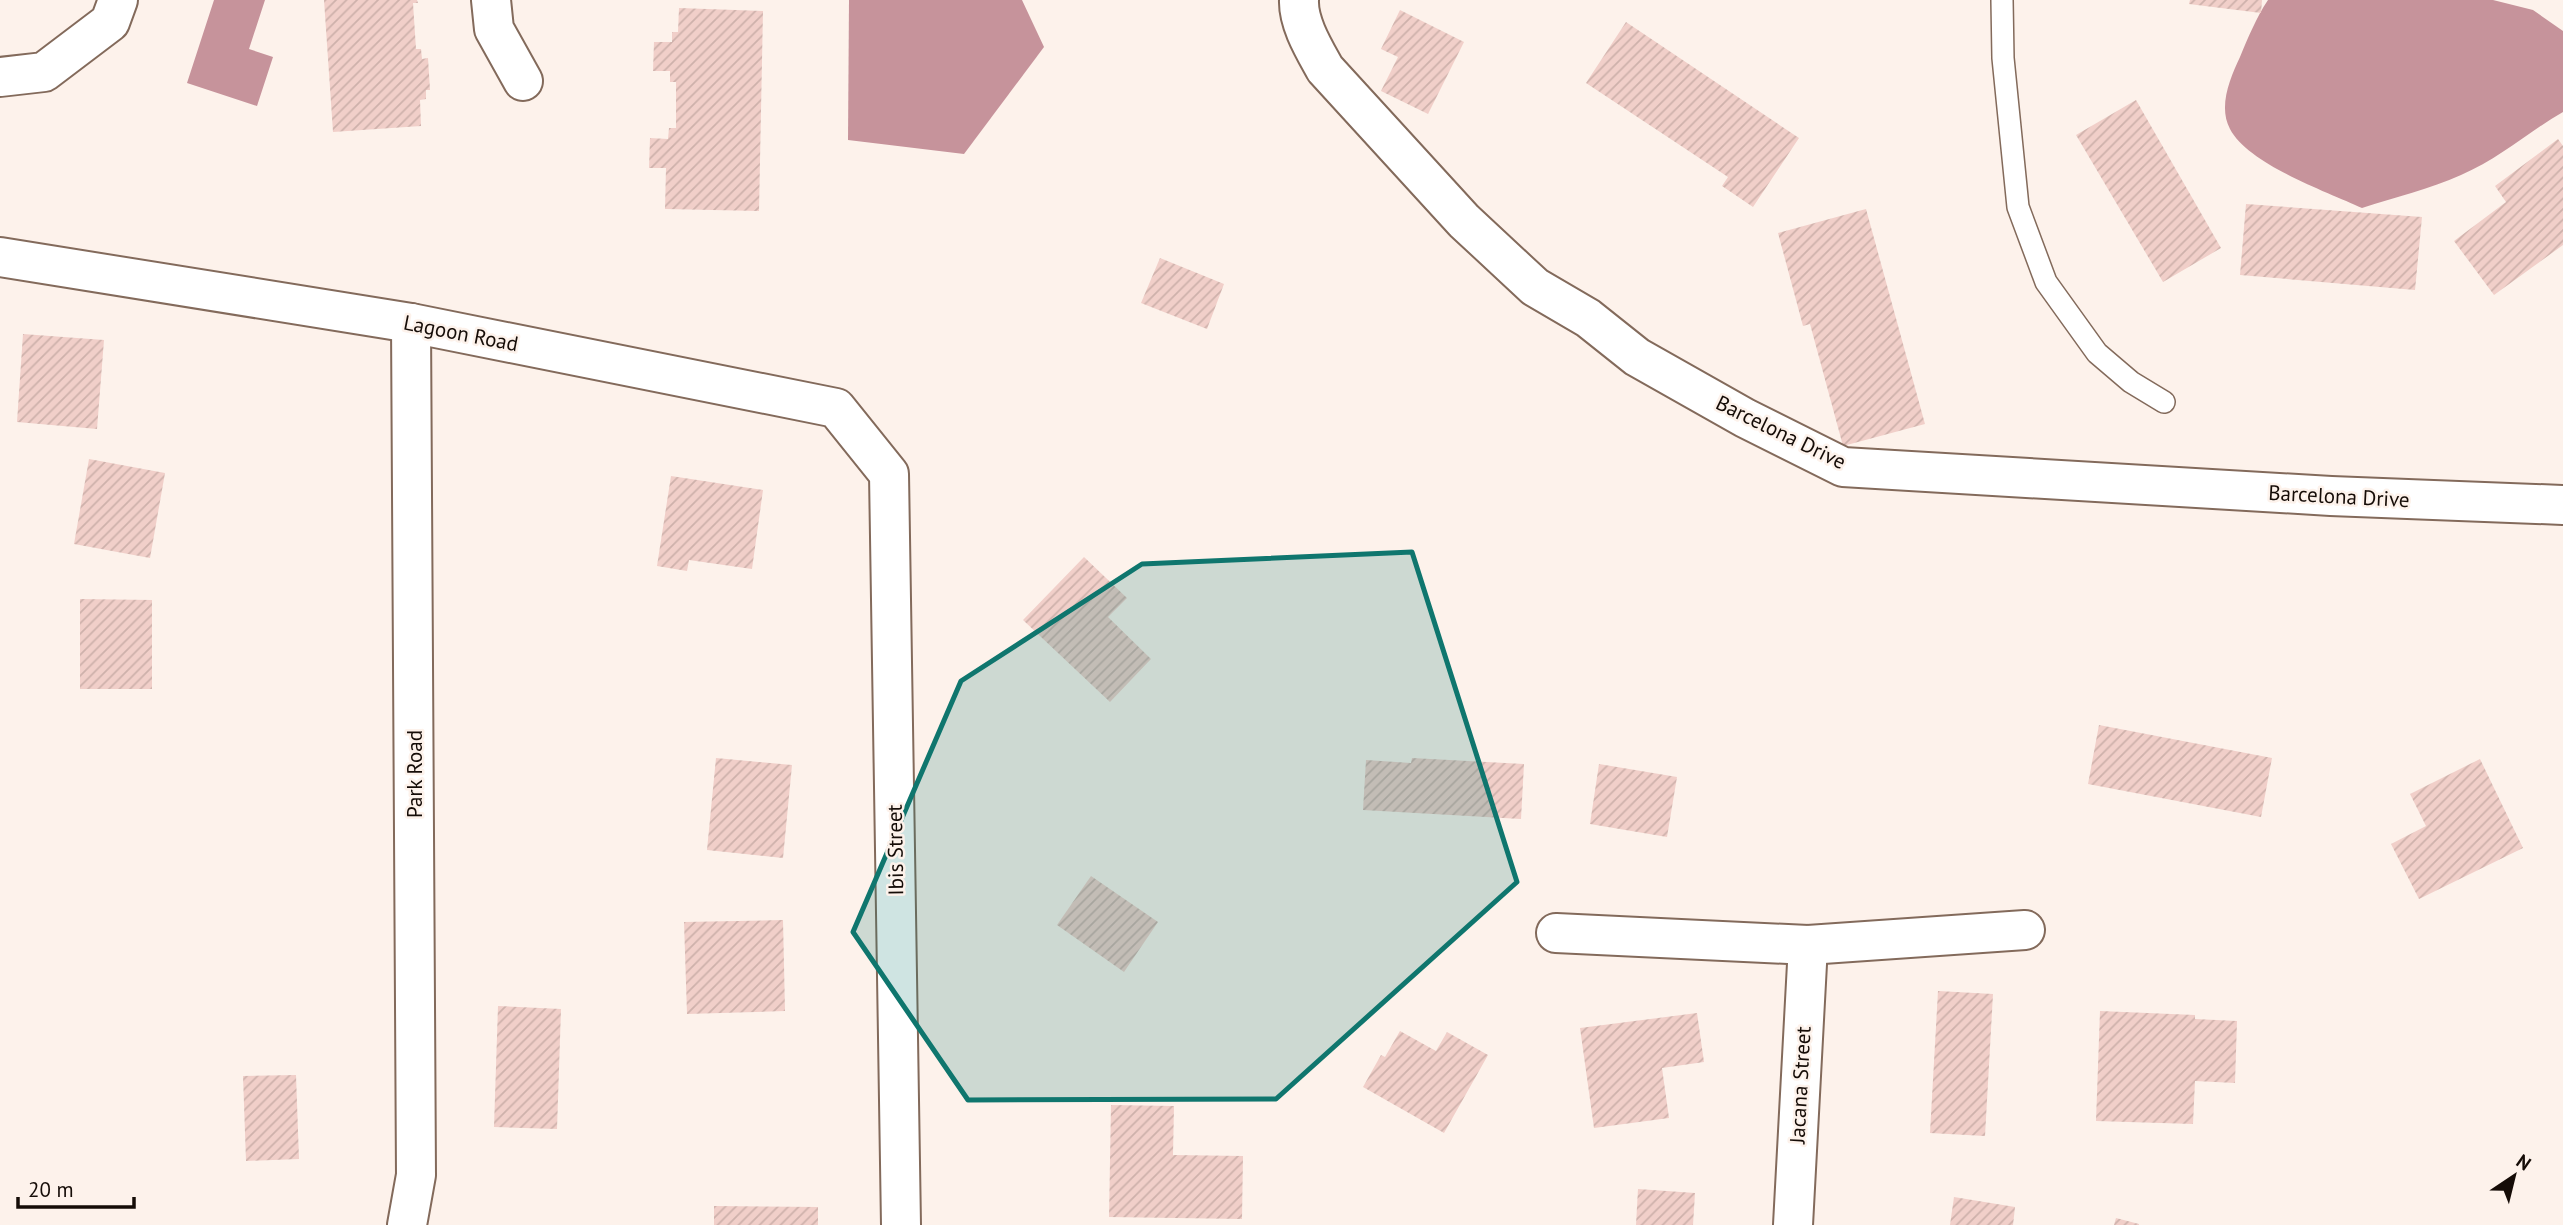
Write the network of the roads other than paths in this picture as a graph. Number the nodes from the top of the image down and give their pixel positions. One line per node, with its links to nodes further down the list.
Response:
1 (118, 0): 5 (street)
2 (491, 0): 6 (street)
3 (1299, 0): 11 (street, Barcelona Drive)
4 (2002, 0): 9 (lane)
5 (0, 77)
6 (523, 81)
7 (0, 257): 8 (street, Lagoon Road)
8 (411, 323): 10 (street, Lagoon Road); 15 (street, Park Road)
9 (2164, 402)
10 (889, 474): 16 (street, Ibis Street)
11 (2563, 505)
12 (2025, 930): 14 (street)
13 (1556, 933): 14 (street)
14 (1808, 945): 17 (street, Jacana Street)
15 (407, 1225)
16 (901, 1225)
17 (1793, 1225)

